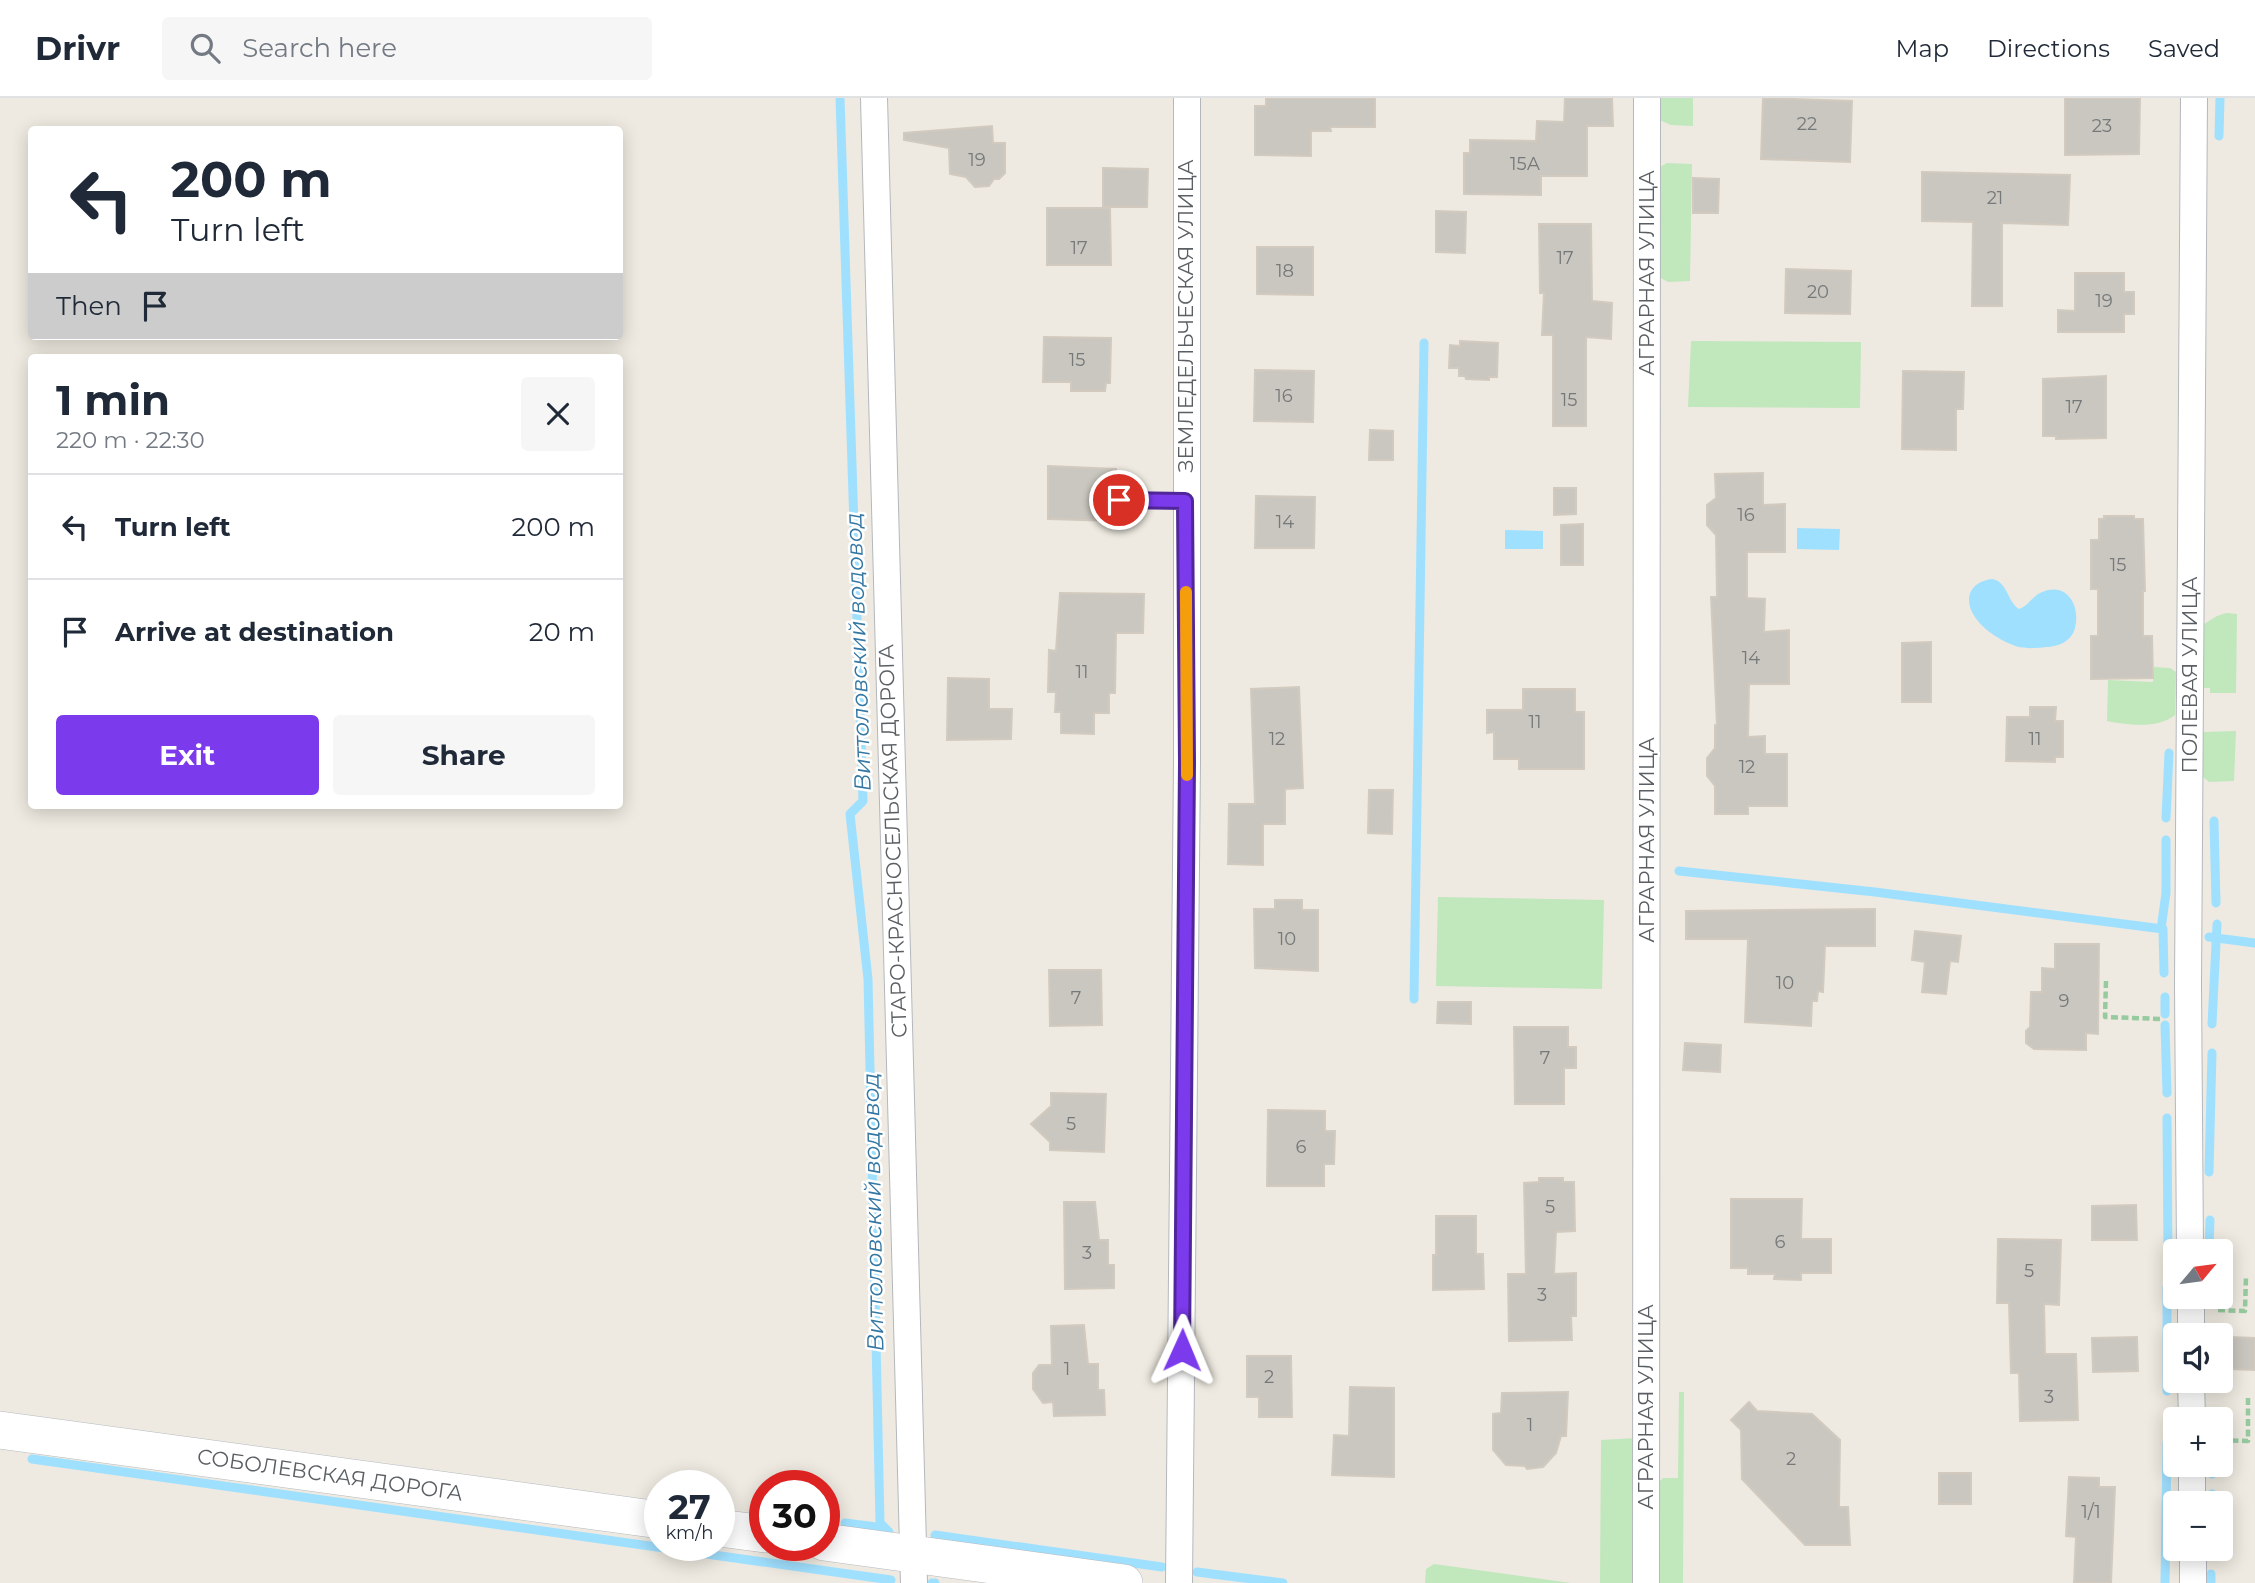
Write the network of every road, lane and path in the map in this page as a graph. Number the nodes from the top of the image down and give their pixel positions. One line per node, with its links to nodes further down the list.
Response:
1 (874, 98): 18 (street, СТАРО-КРАСНОСЕЛЬСКАЯ ДОРОГА)
2 (1187, 98): 6 (street, ЗЕМЛЕДЕЛЬЧЕСКАЯ УЛИЦА)
3 (1647, 98): 21 (street, АГРАРНАЯ УЛИЦА)
4 (2194, 98): 9 (street, ПОЛЕВАЯ УЛИЦА)
5 (1119, 500): 6 (lane)
6 (1185, 501): 20 (street, ЗЕМЛЕДЕЛЬЧЕСКАЯ УЛИЦА)
7 (2106, 981): 8 (path)
8 (2149, 1019)
9 (2190, 1239)
10 (2246, 1276): 11 (path)
11 (2231, 1311)
12 (2248, 1397): 14 (path)
13 (0, 1430): 15 (street, СОБОЛЕВСКАЯ ДОРОГА)
14 (2233, 1440)
15 (644, 1518)
16 (840, 1547): 18 (street)
17 (2193, 1561): 22 (street)
18 (913, 1569): 19 (street)
19 (1124, 1583)
20 (1179, 1583)
21 (1646, 1583)
22 (2193, 1583)

